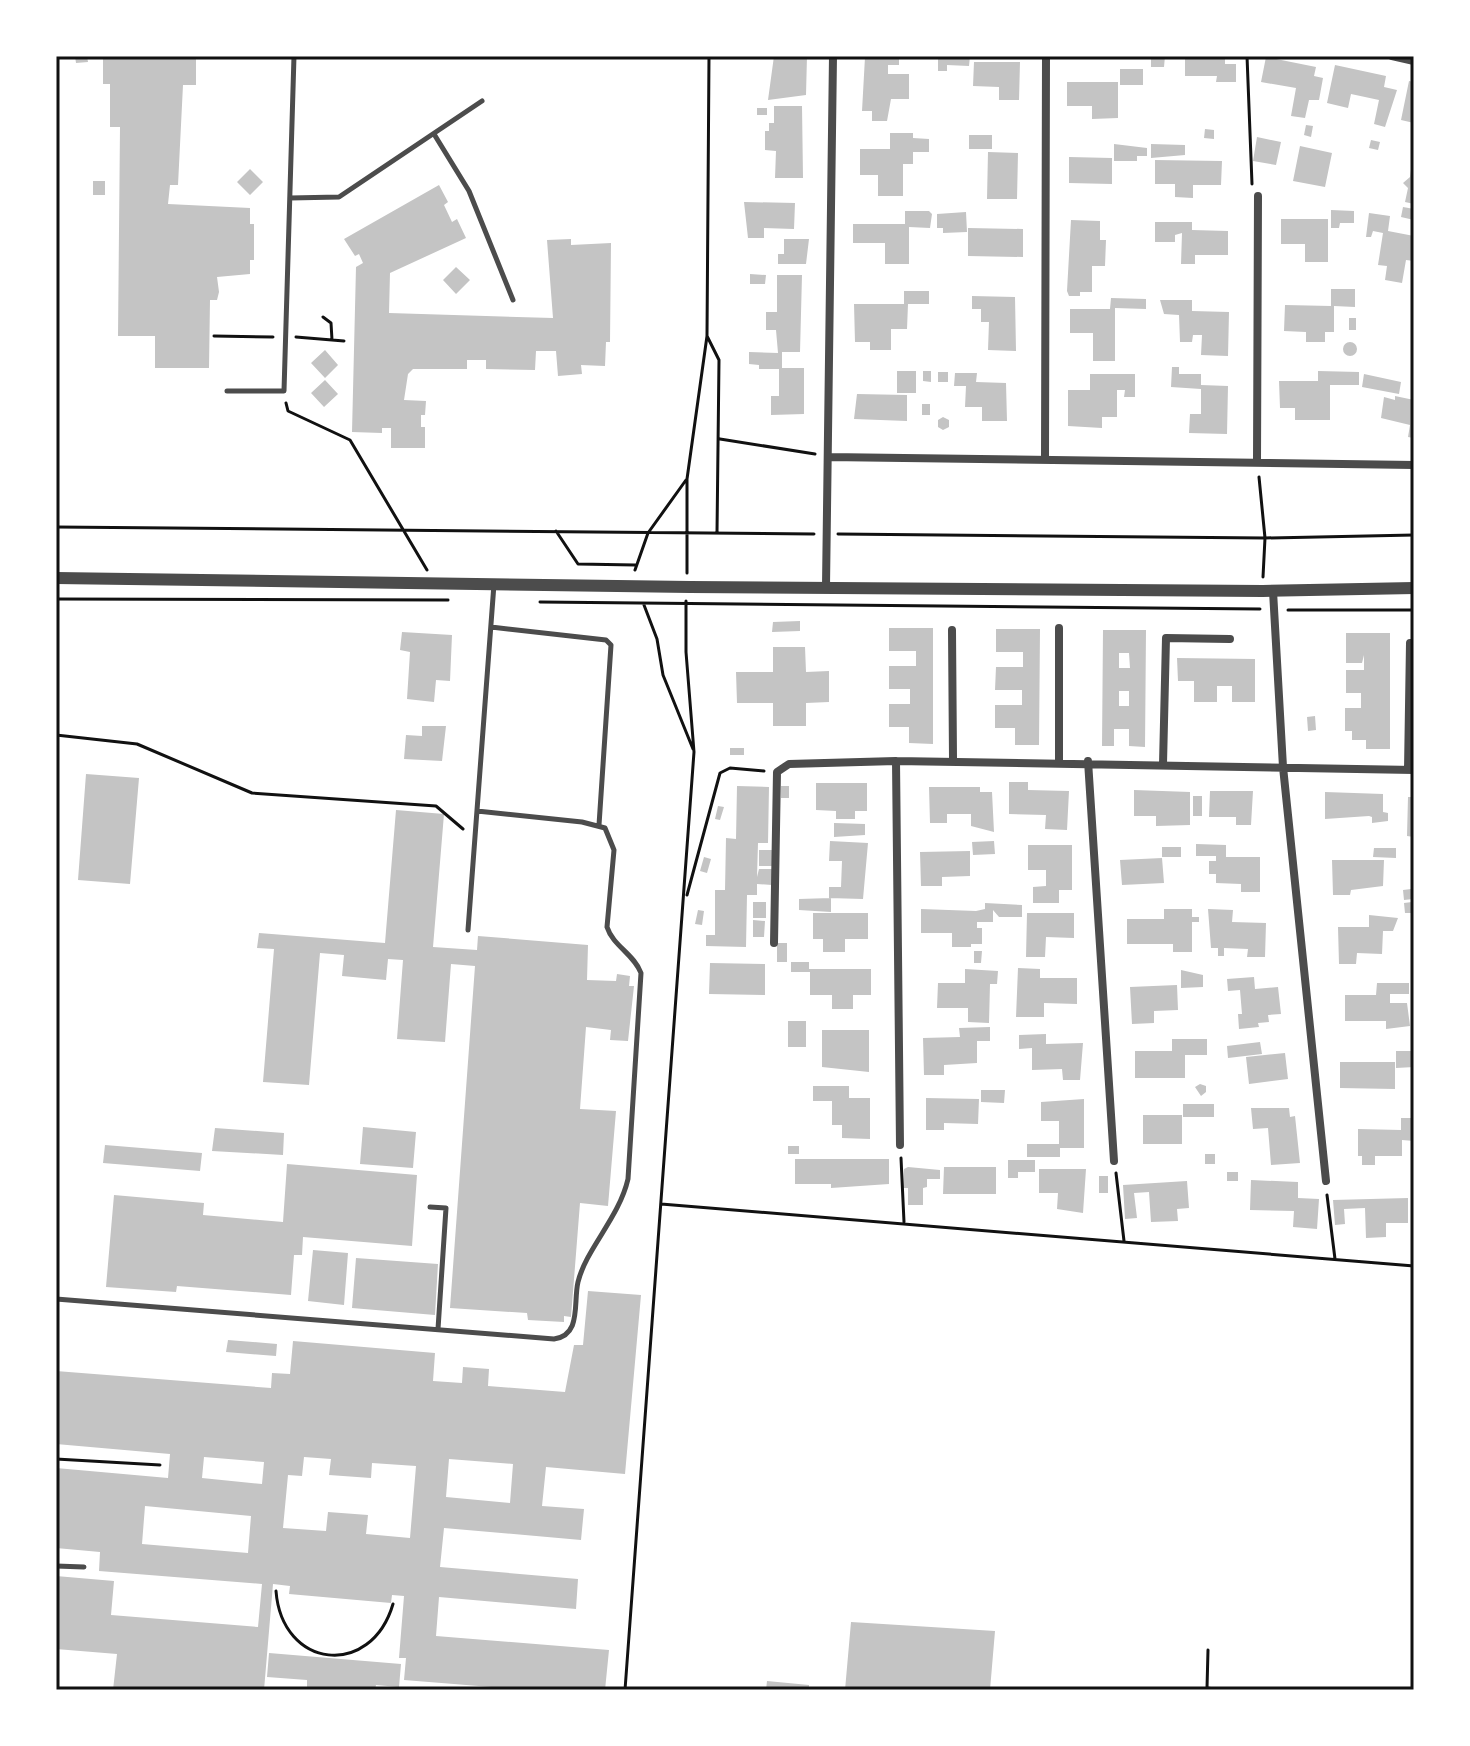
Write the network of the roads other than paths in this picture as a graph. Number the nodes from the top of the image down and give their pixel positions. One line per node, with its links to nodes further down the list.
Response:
1 (294, 56): 9 (lane)
2 (833, 56): 12 (street)
3 (1046, 56): 13 (street)
4 (1392, 56): 5 (street)
5 (1414, 61)
6 (482, 101): 7 (lane)
7 (434, 134): 9 (lane); 10 (lane)
8 (1258, 196): 14 (street)
9 (290, 198): 11 (lane)
10 (513, 300)
11 (227, 391)
12 (828, 457): 13 (street); 18 (street)
13 (1045, 460): 14 (street)
14 (1257, 461): 15 (street)
15 (1414, 465)
16 (56, 578): 17 (street)
17 (494, 583): 18 (street); 21 (lane)
18 (826, 586): 20 (street)
19 (1414, 588): 20 (street)
20 (1268, 591): 31 (street)
21 (491, 627): 33 (lane); 34 (lane)
22 (1059, 628): 28 (street)
23 (952, 630): 26 (street)
24 (1230, 639): 30 (street)
25 (1414, 643): 32 (street)
26 (953, 759): 27 (street); 28 (street)
27 (896, 761): 36 (street); 37 (street)
28 (1059, 761): 29 (street)
29 (1088, 761): 30 (street); 38 (street)
30 (1163, 764): 31 (street)
31 (1283, 767): 32 (street); 39 (street)
32 (1411, 770)
33 (477, 811): 34 (lane); 35 (lane)
34 (599, 825): 42 (lane)
35 (468, 930)
36 (774, 943)
37 (900, 1145)
38 (1114, 1161)
39 (1326, 1181)
40 (430, 1207): 42 (lane)
41 (56, 1299): 42 (lane)
42 (438, 1329)
43 (56, 1566): 44 (lane)
44 (84, 1567)

